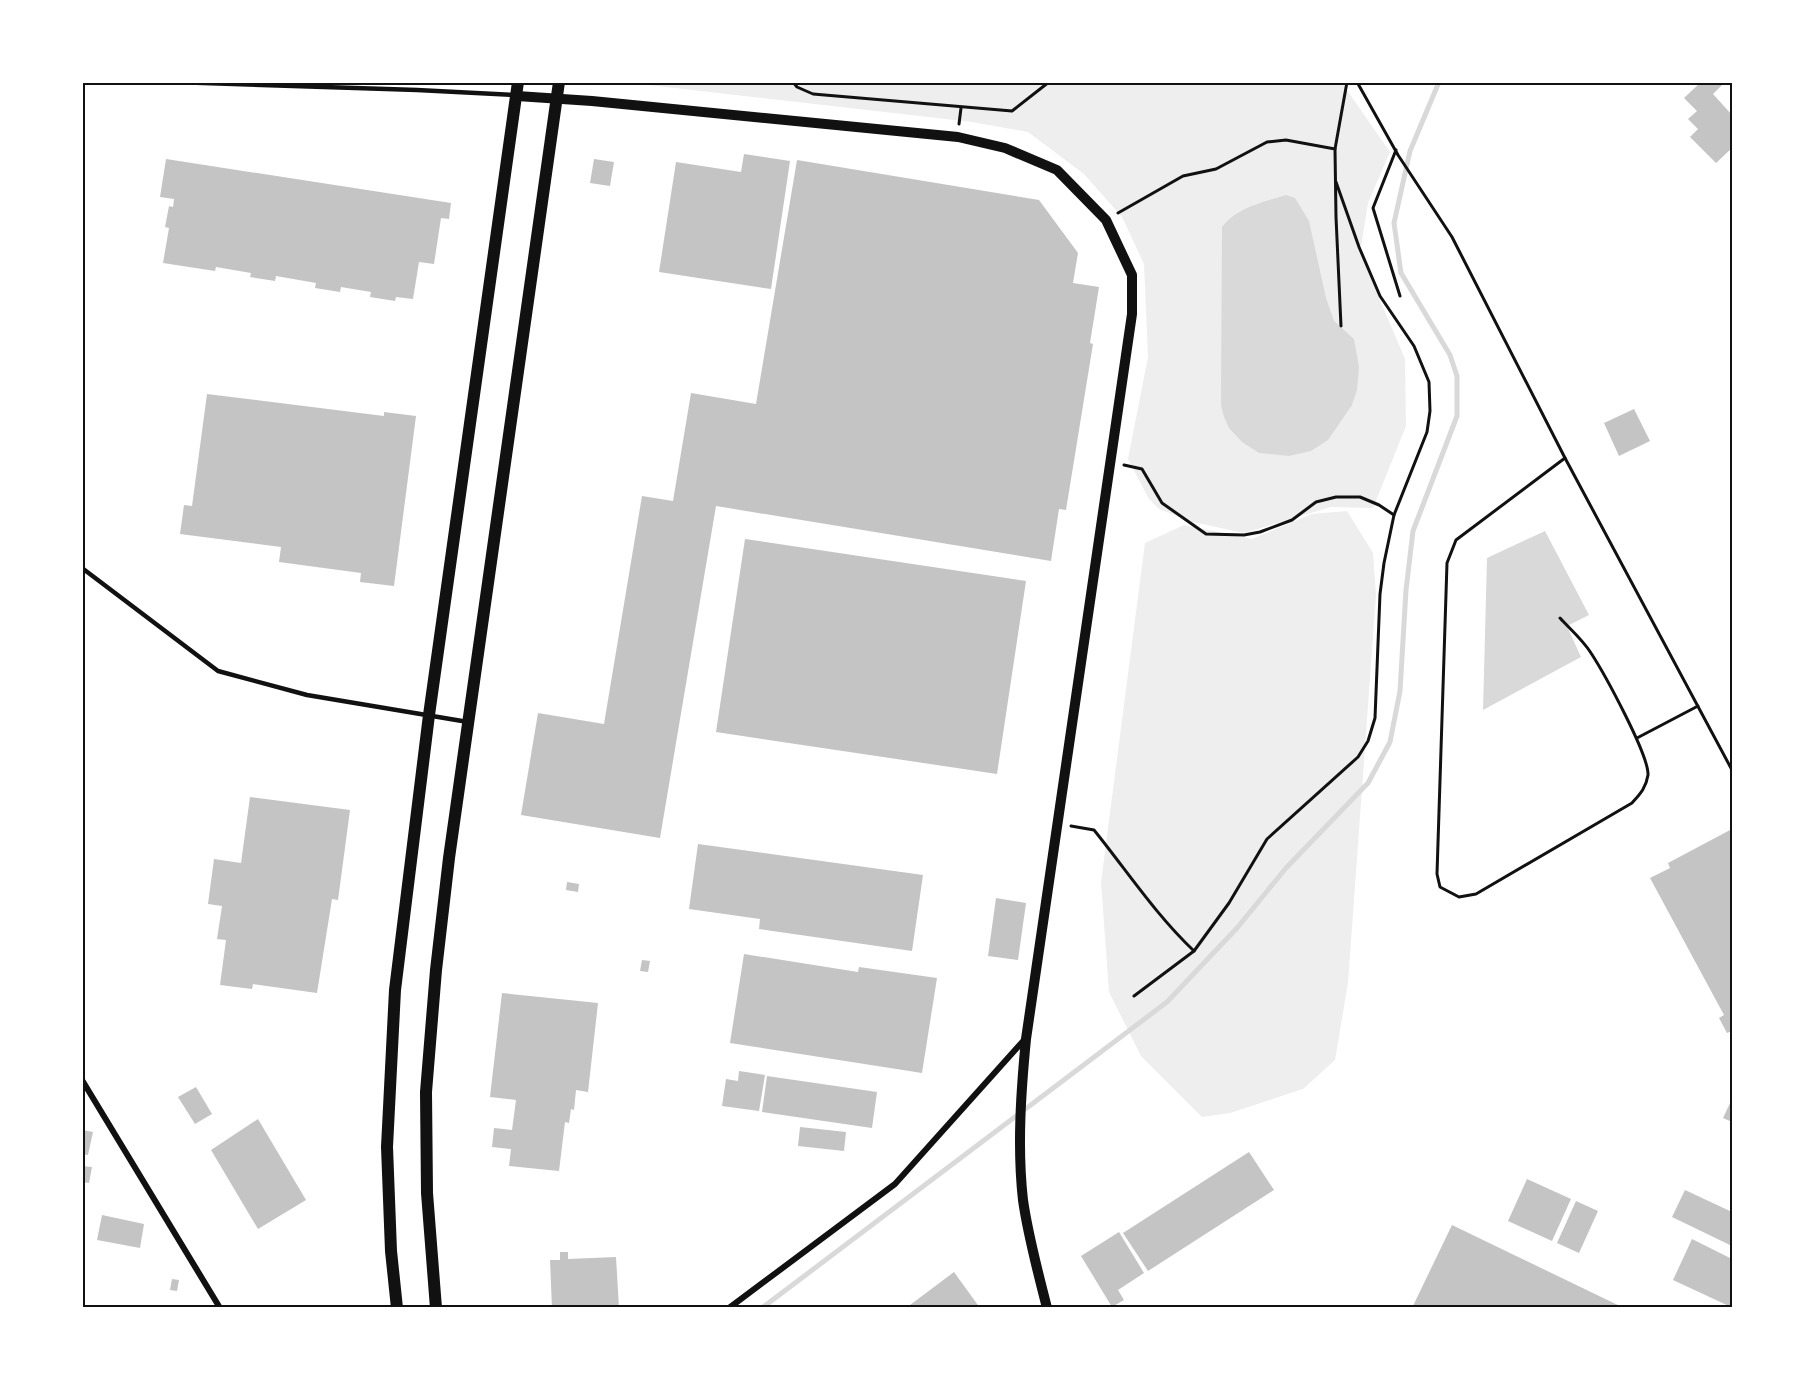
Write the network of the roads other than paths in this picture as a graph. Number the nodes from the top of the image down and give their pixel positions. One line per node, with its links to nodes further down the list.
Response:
1 (173, 82): 5 (lane)
2 (416, 82): 5 (lane)
3 (518, 82): 6 (main road)
4 (559, 82): 7 (main road)
5 (417, 90): 6 (lane)
6 (517, 96): 7 (street); 9 (main road)
7 (557, 98): 10 (main road); 11 (street)
8 (82, 568): 9 (lane)
9 (429, 715): 10 (lane); 14 (main road)
10 (469, 722): 15 (main road)
11 (1026, 1039): 16 (street); 17 (street)
12 (82, 1080): 13 (street)
13 (220, 1308)
14 (397, 1308)
15 (436, 1308)
16 (729, 1308)
17 (1047, 1308)

